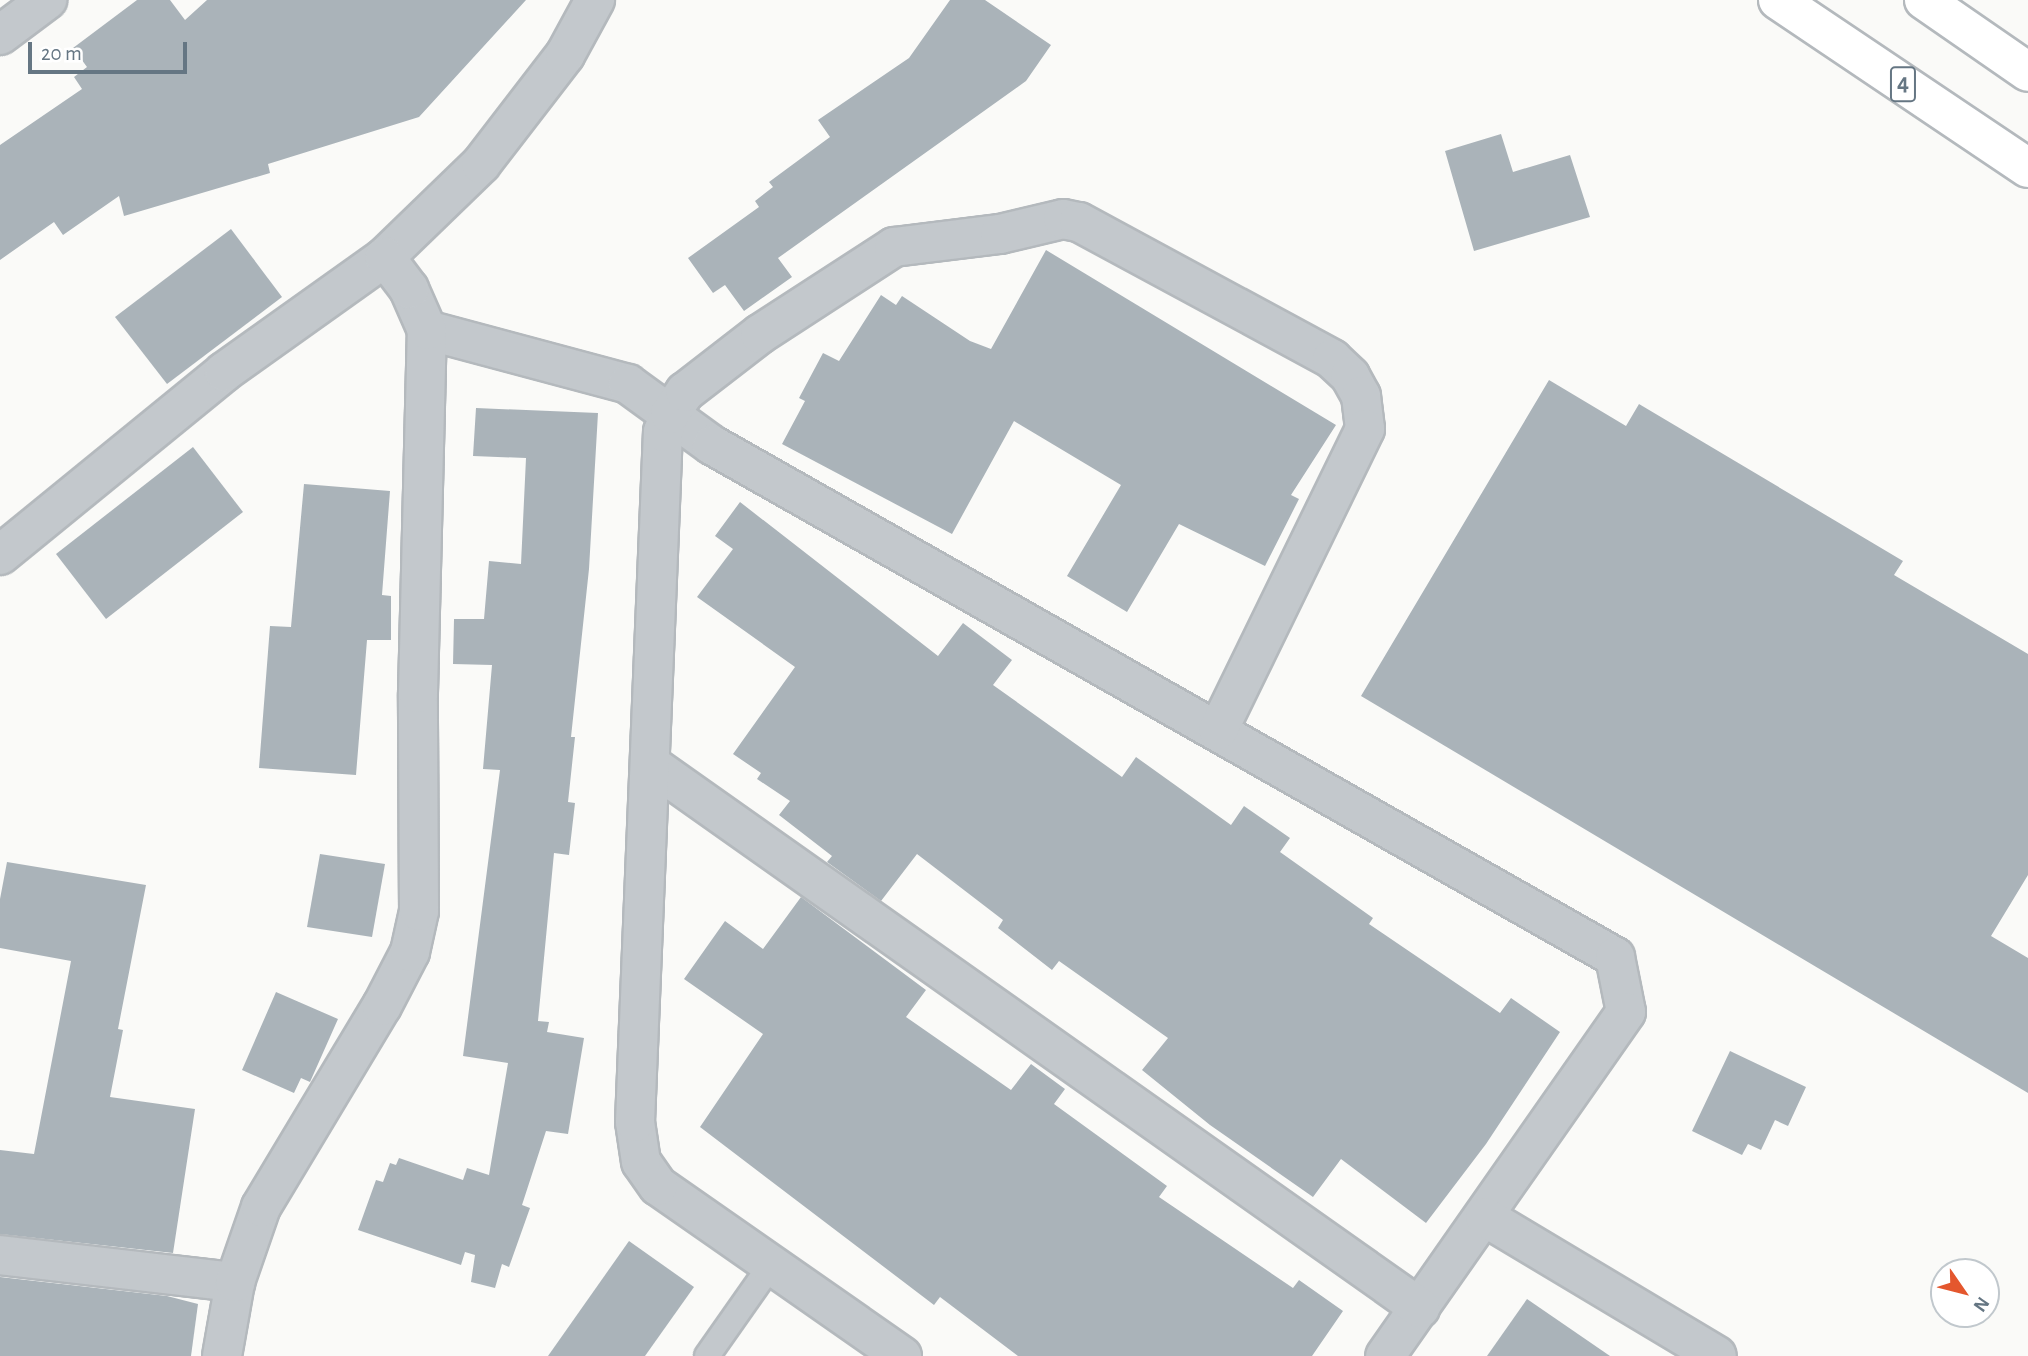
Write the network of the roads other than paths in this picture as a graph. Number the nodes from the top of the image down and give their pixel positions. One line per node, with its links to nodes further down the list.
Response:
1 (47, 0): 5 (street)
2 (595, 0): 8 (street)
3 (1778, 0): 7 (highway, 4)
4 (1924, 0): 6 (highway)
5 (0, 36)
6 (2028, 72)
7 (2028, 168)
8 (385, 257): 9 (street); 11 (street)
9 (427, 330): 10 (street); 17 (street)
10 (670, 414): 12 (street); 12 (street); 13 (street)
11 (0, 555)
12 (1218, 730): 14 (street)
13 (650, 764): 16 (street); 18 (street)
14 (1485, 1217): 18 (street); 23 (street)
15 (0, 1255): 17 (street)
16 (771, 1265): 20 (lane); 21 (street)
17 (235, 1282): 19 (street)
18 (1420, 1308): 22 (street)
19 (222, 1356)
20 (707, 1356)
21 (902, 1356)
22 (1385, 1356)
23 (1717, 1356)

